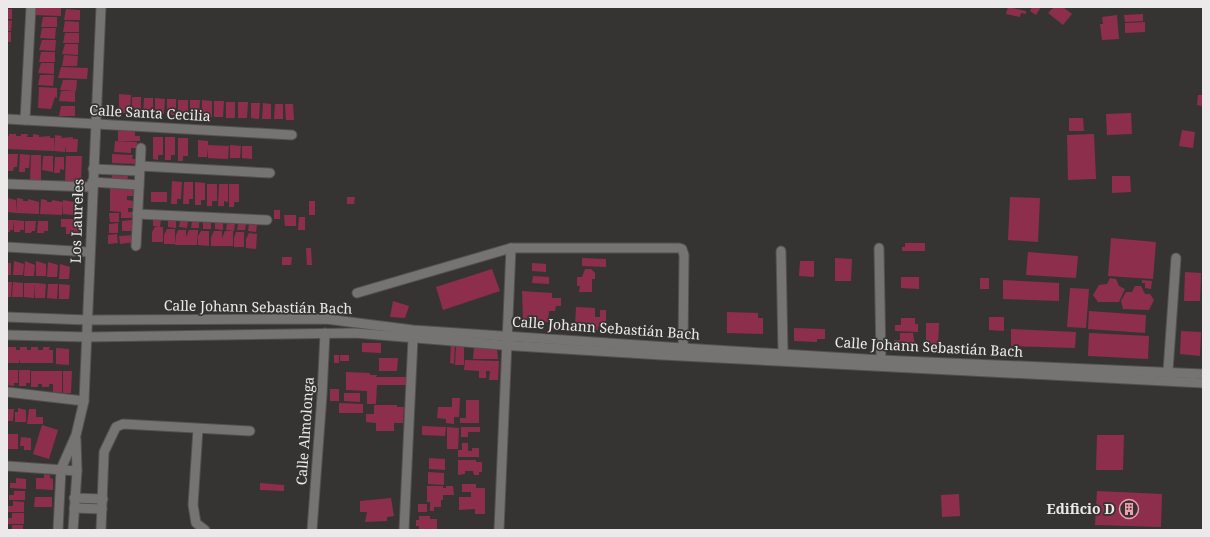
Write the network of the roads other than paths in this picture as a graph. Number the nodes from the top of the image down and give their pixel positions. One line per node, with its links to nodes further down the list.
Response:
1 (31, 7): 4 (street)
2 (101, 7): 5 (street, Los Laureles)
3 (7, 119): 4 (street, Calle Santa Cecilia)
4 (25, 120): 5 (street, Calle Santa Cecilia)
5 (95, 124): 6 (street, Calle Santa Cecilia); 9 (street, Los Laureles)
6 (292, 135)
7 (141, 148): 8 (street)
8 (140, 168): 9 (street); 10 (street); 12 (street)
9 (93, 169): 13 (street, Los Laureles)
10 (270, 173)
11 (7, 184): 13 (street)
12 (139, 184): 13 (street); 14 (street)
13 (92, 185): 21 (street, Los Laureles)
14 (138, 214): 15 (street); 16 (street)
15 (267, 220)
16 (136, 246)
17 (7, 247): 21 (street)
18 (511, 248): 23 (street); 30 (street); 31 (street)
19 (879, 248): 33 (street)
20 (781, 251): 32 (street)
21 (89, 252): 25 (street, Los Laureles)
22 (1176, 258): 34 (street)
23 (358, 293)
24 (7, 317): 25 (street, Calle Johann Sebastián Bach)
25 (87, 320): 28 (street, Los Laureles); 30 (street, Calle Johann Sebastián Bach)
26 (325, 333): 28 (street, Calle Johann Sebastián Bach); 29 (street, Calle Johann Sebastián Bach); 53 (street, Calle Almolonga)
27 (7, 335): 28 (street, Calle Johann Sebastián Bach)
28 (87, 337): 38 (street, Los Laureles)
29 (413, 338): 30 (street, Calle Johann Sebastián Bach); 54 (street)
30 (508, 341): 31 (street, Calle Johann Sebastián Bach); 36 (street, Calle Johann Sebastián Bach); 55 (street)
31 (683, 348): 32 (street, Calle Johann Sebastián Bach)
32 (783, 353): 33 (street, Calle Johann Sebastián Bach)
33 (881, 360): 34 (street, Calle Johann Sebastián Bach)
34 (1168, 371): 35 (street, Calle Johann Sebastián Bach)
35 (1203, 374)
36 (1203, 383)
37 (7, 392): 38 (street)
38 (84, 401): 41 (street, Los Laureles)
39 (198, 429): 40 (street); 46 (street); 52 (street)
40 (250, 432)
41 (76, 435): 43 (street); 44 (street)
42 (7, 466): 43 (street)
43 (61, 469): 44 (street); 49 (street)
44 (77, 471): 45 (street)
45 (74, 498): 46 (street); 47 (street)
46 (103, 499): 48 (street)
47 (74, 508): 48 (street); 50 (street)
48 (102, 509): 51 (street)
49 (58, 530)
50 (73, 530)
51 (101, 530)
52 (205, 530)
53 (312, 530)
54 (404, 530)
55 (499, 530)

